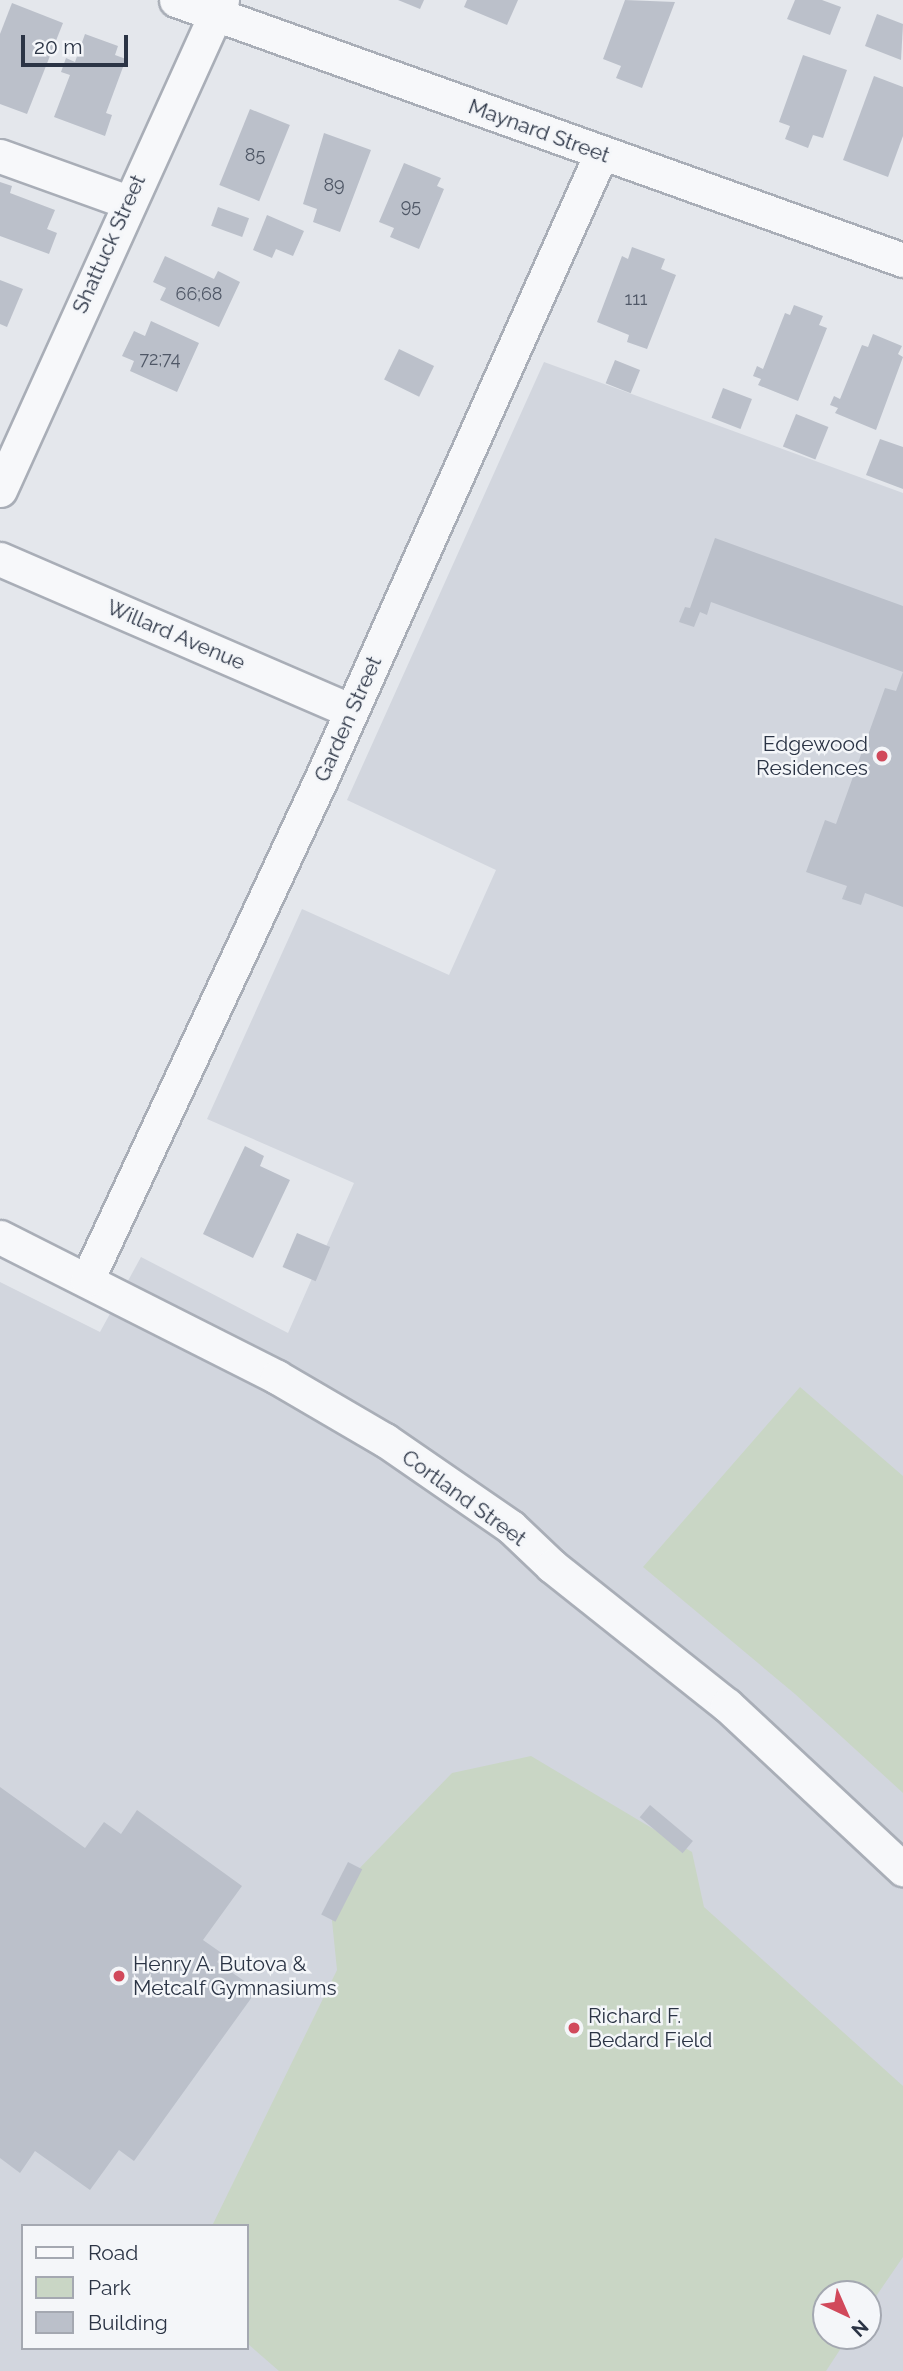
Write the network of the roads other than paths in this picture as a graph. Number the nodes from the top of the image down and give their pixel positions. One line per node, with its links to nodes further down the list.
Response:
1 (176, 0): 2 (street, Maynard Street)
2 (219, 7): 3 (street, Maynard Street); 5 (street, Shattuck Street)
3 (601, 154): 6 (street, Maynard Street); 9 (street, Garden Street)
4 (0, 156): 5 (street)
5 (128, 202): 7 (street, Shattuck Street)
6 (903, 260)
7 (0, 490)
8 (0, 559): 9 (street, Willard Avenue)
9 (351, 711): 11 (street, Garden Street)
10 (0, 1237): 11 (street, Cortland Street)
11 (87, 1280): 12 (street, Cortland Street)
12 (903, 1869)

